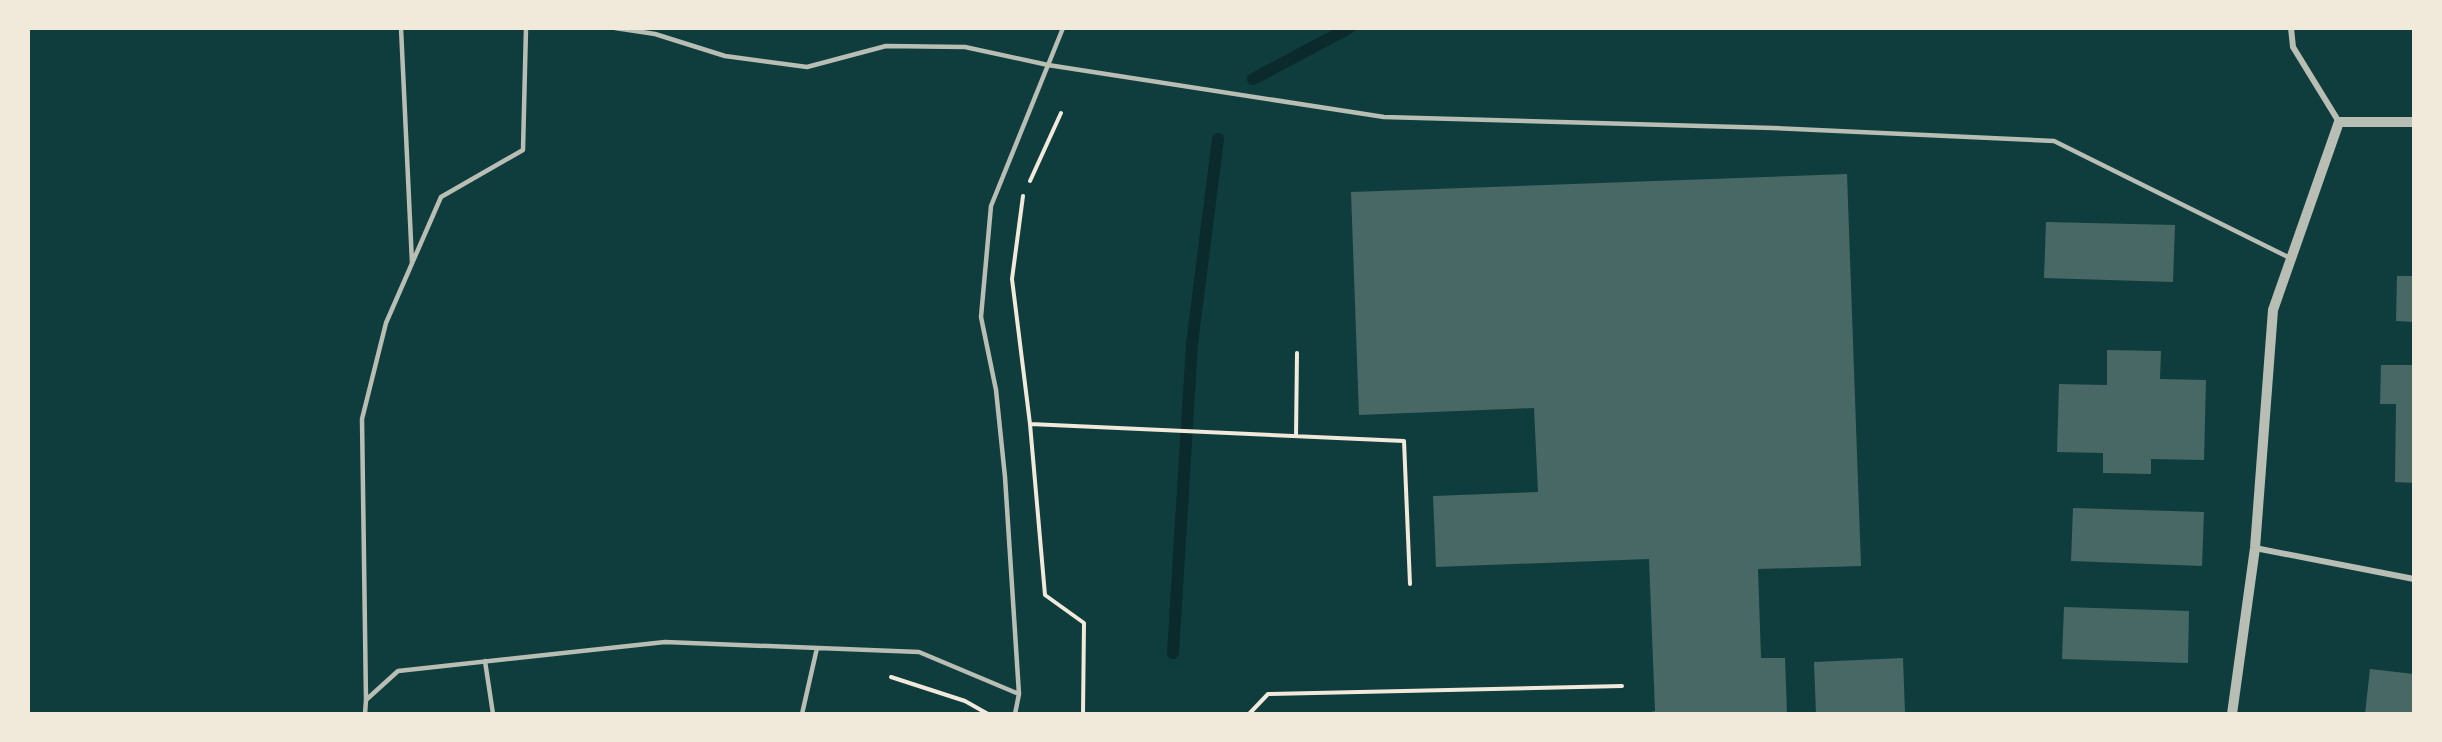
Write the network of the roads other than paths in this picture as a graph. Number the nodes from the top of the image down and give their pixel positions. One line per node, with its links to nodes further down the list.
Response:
1 (400, 28): 10 (lane)
2 (526, 28): 10 (lane)
3 (615, 28): 6 (lane)
4 (1064, 28): 6 (lane)
5 (2291, 28): 7 (street)
6 (1048, 65): 9 (lane); 15 (lane)
7 (2339, 122): 8 (street); 9 (street)
8 (2414, 122)
9 (2291, 258): 11 (street)
10 (412, 263): 16 (lane)
11 (2255, 548): 12 (street); 21 (street)
12 (2414, 579)
13 (817, 648): 14 (lane); 15 (lane); 19 (lane)
14 (484, 661): 16 (lane); 18 (lane)
15 (1019, 694): 20 (lane)
16 (366, 700): 17 (lane)
17 (365, 714)
18 (493, 714)
19 (802, 714)
20 (1015, 714)
21 (2232, 714)

